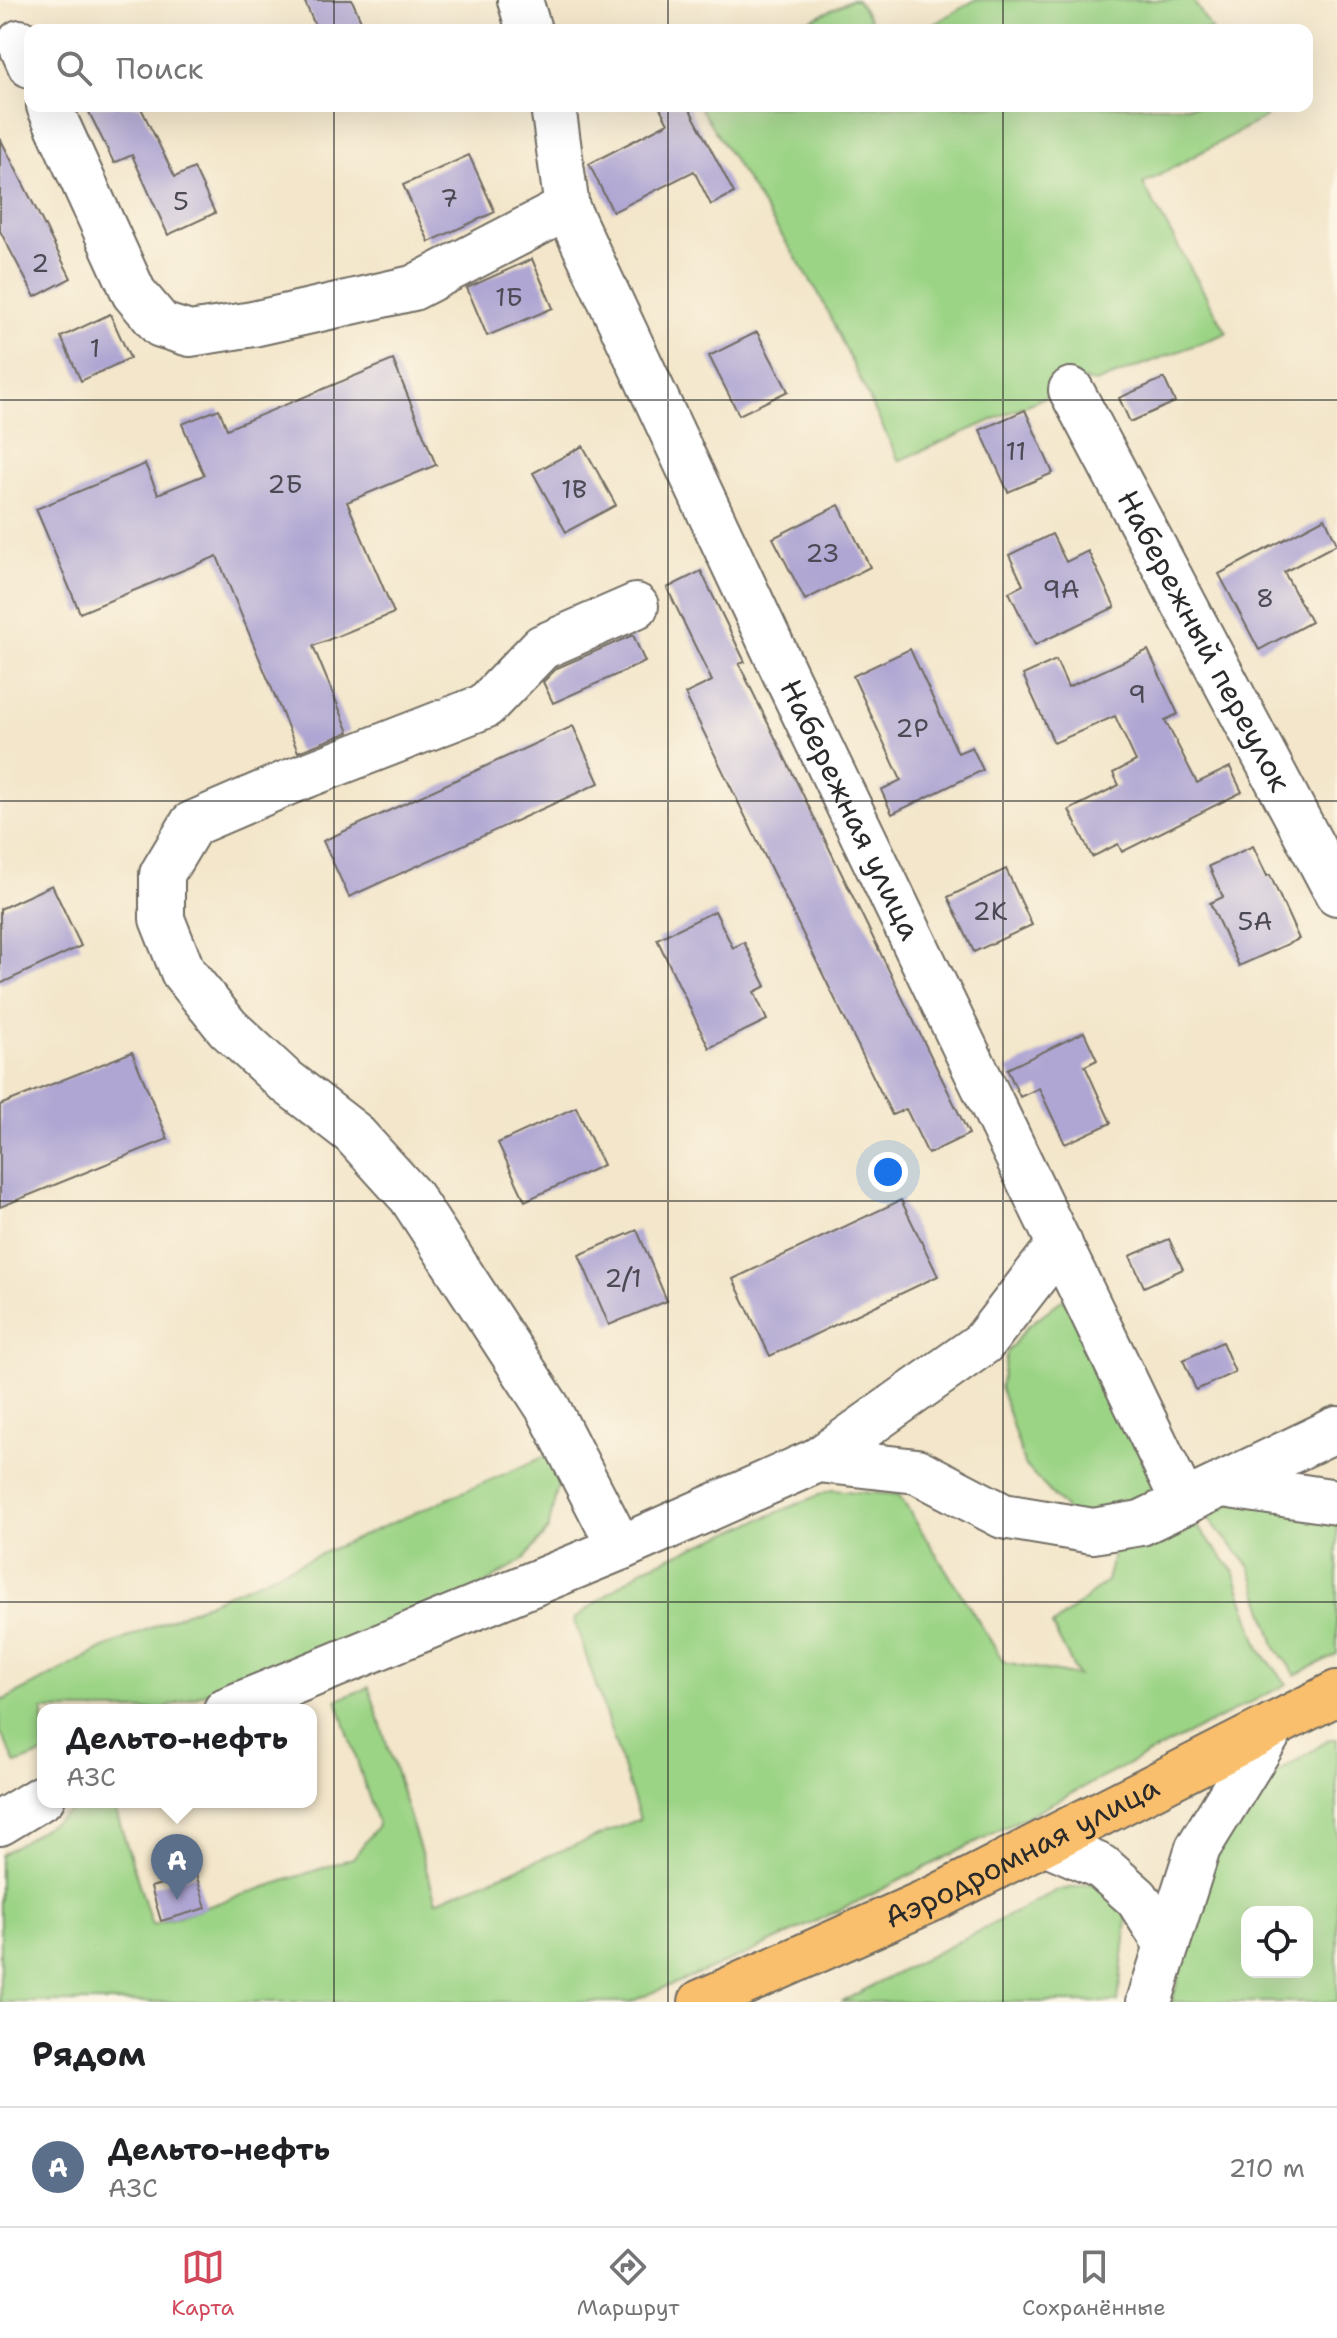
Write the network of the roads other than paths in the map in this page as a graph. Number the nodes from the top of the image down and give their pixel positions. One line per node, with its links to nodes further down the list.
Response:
1 (520, 0): 2 (street)
2 (527, 24)
3 (52, 112): 5 (street)
4 (554, 112): 5 (street, Набережная улица)
5 (567, 208): 9 (street, Набережная улица)
6 (1071, 390): 8 (street, Набережный переулок)
7 (636, 606): 15 (street)
8 (1337, 893)
9 (1060, 1244): 11 (street); 14 (street, Набережная улица)
10 (1337, 1429): 12 (street)
11 (818, 1460): 14 (street); 15 (street)
12 (1223, 1485): 13 (street); 14 (street)
13 (1337, 1502)
14 (1184, 1503)
15 (620, 1548): 17 (street)
16 (1337, 1693): 18 (main road, Аэродромная улица)
17 (241, 1704)
18 (1274, 1725): 21 (main road, Аэродромная улица); 22 (street)
19 (37, 1801): 20 (street)
20 (0, 1823)
21 (1045, 1842): 22 (street); 23 (main road, Аэродромная улица)
22 (1167, 1945): 24 (street)
23 (701, 2002)
24 (1149, 2002)

